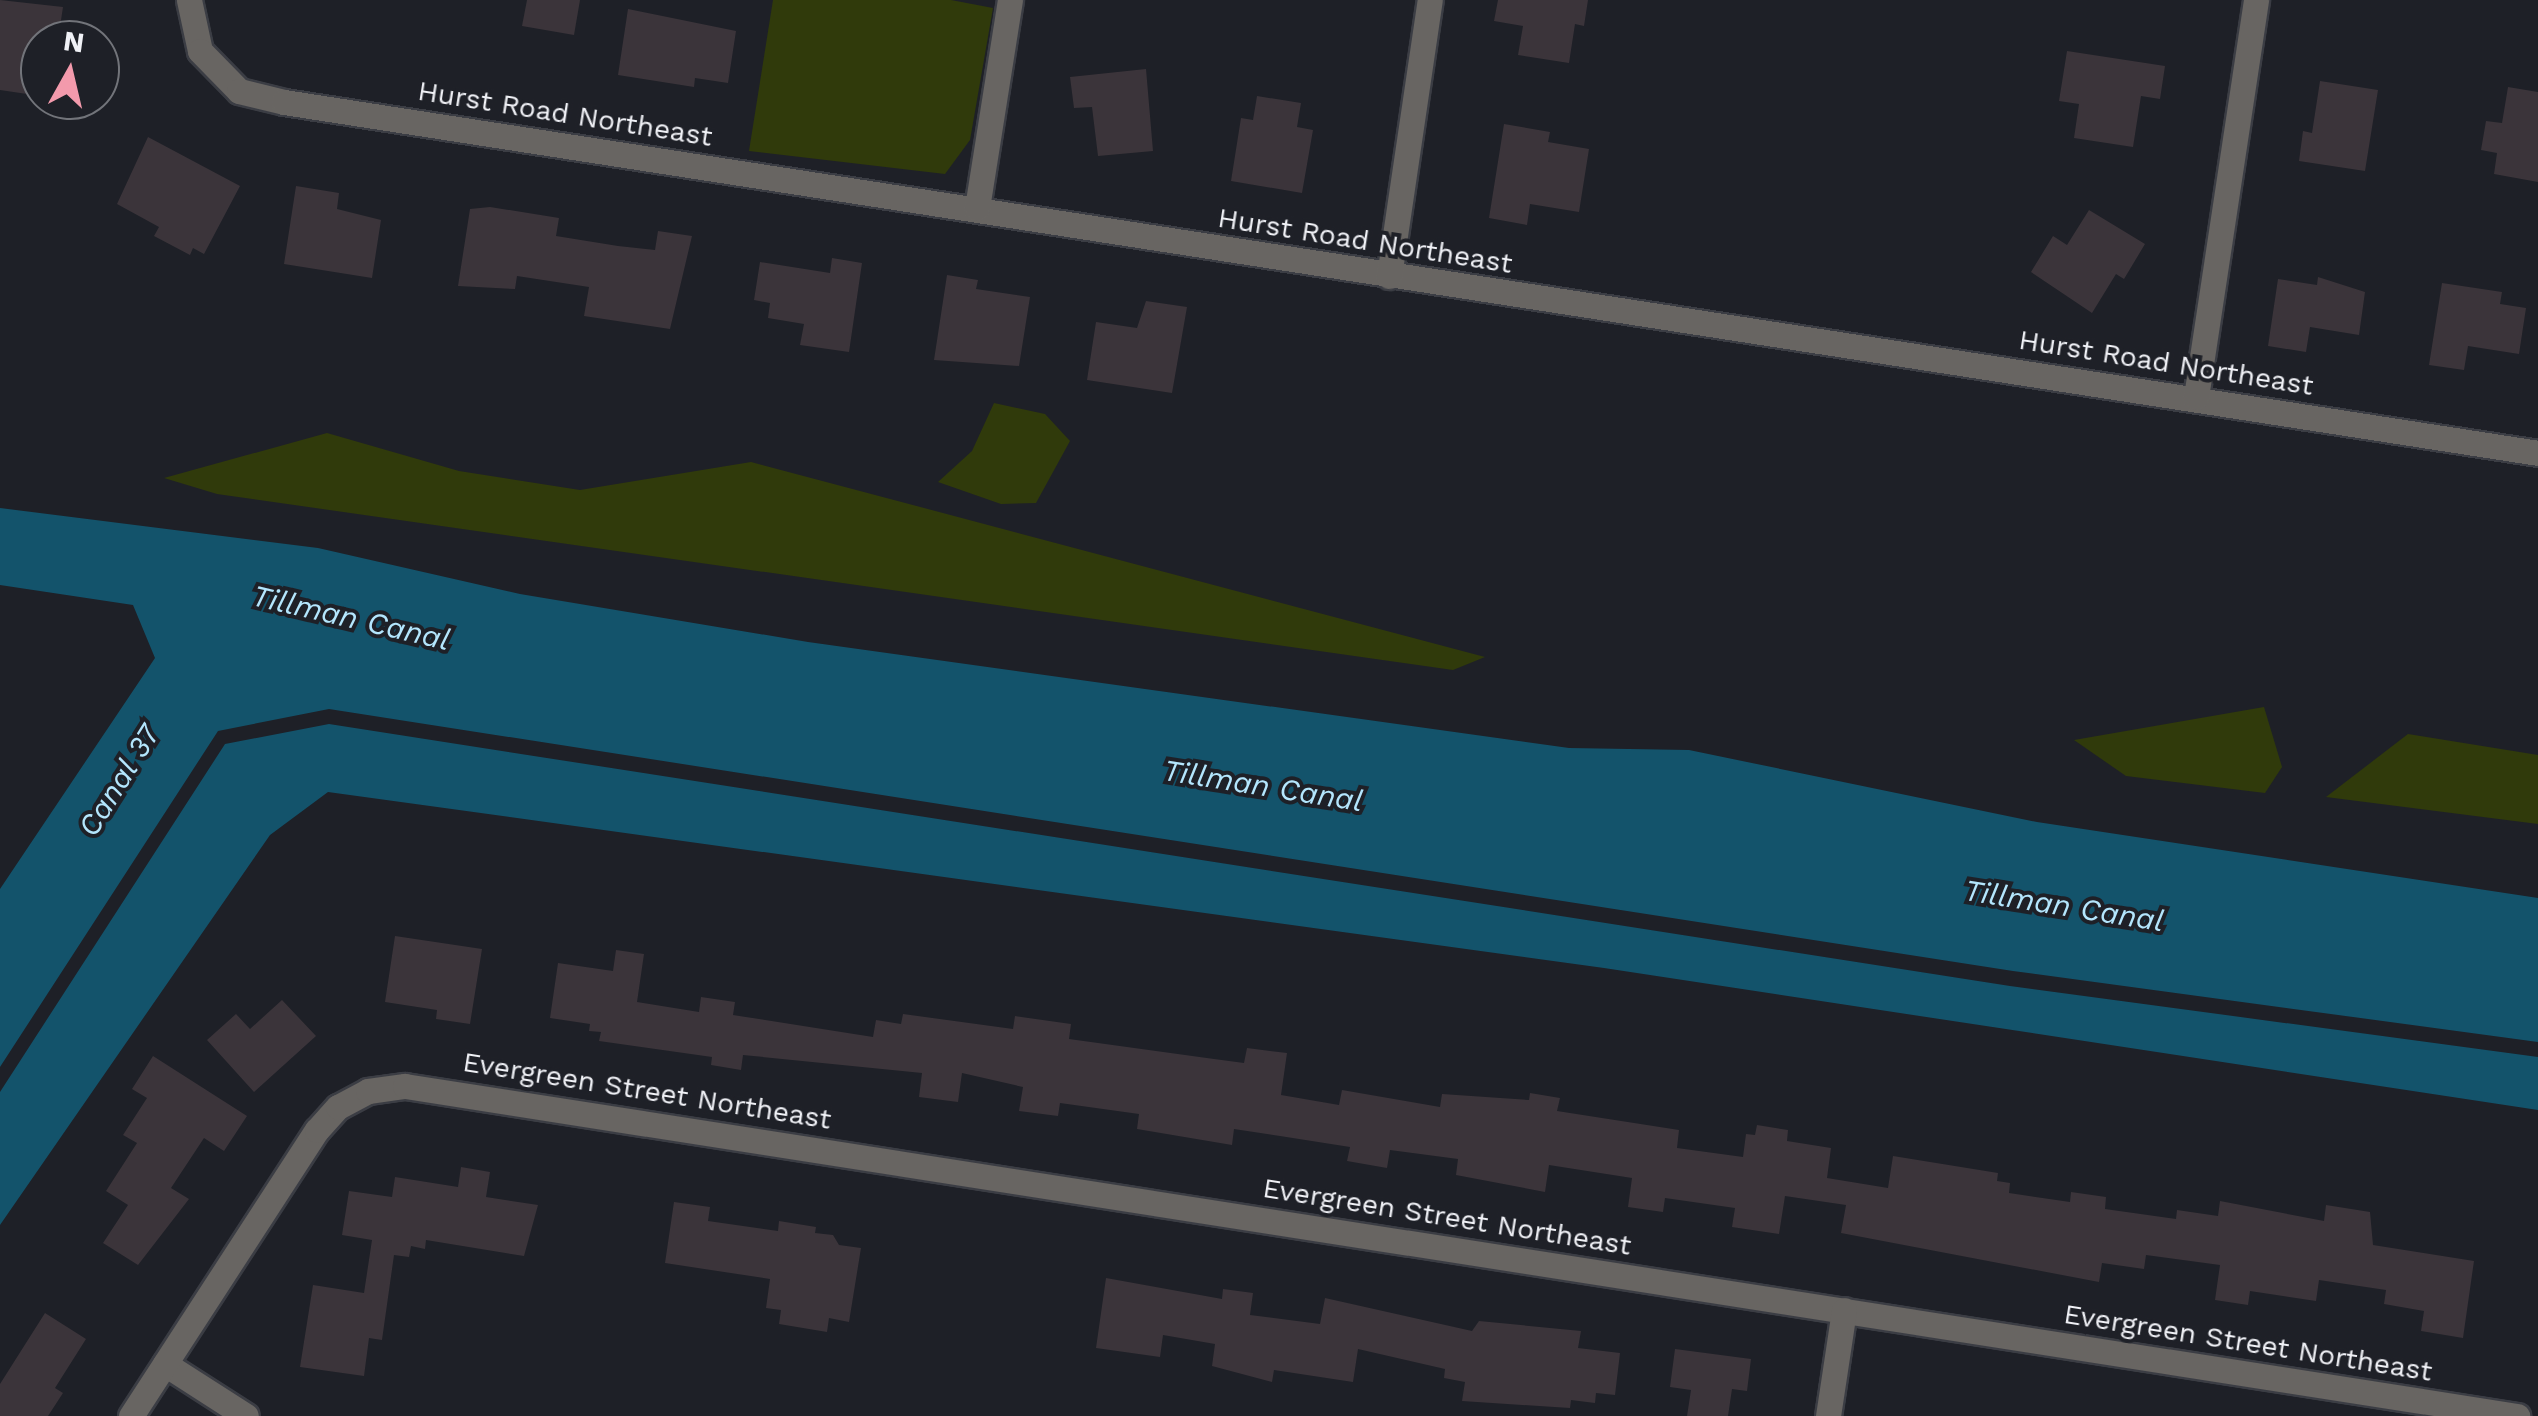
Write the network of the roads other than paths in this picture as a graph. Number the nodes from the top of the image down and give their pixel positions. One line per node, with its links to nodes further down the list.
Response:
1 (189, 0): 5 (street, Hurst Road Northeast)
2 (1010, 0): 5 (street)
3 (1430, 0): 6 (street)
4 (2256, 0): 7 (street)
5 (977, 208): 6 (street, Hurst Road Northeast)
6 (1389, 276): 7 (street, Hurst Road Northeast)
7 (2196, 398): 8 (street, Hurst Road Northeast)
8 (2538, 454)
9 (1844, 1310): 10 (street, Evergreen Street Northeast); 13 (street); 14 (street, Evergreen Street Northeast)
10 (166, 1364): 11 (street); 12 (street)
11 (131, 1416)
12 (246, 1416)
13 (1828, 1416)
14 (2517, 1416)

